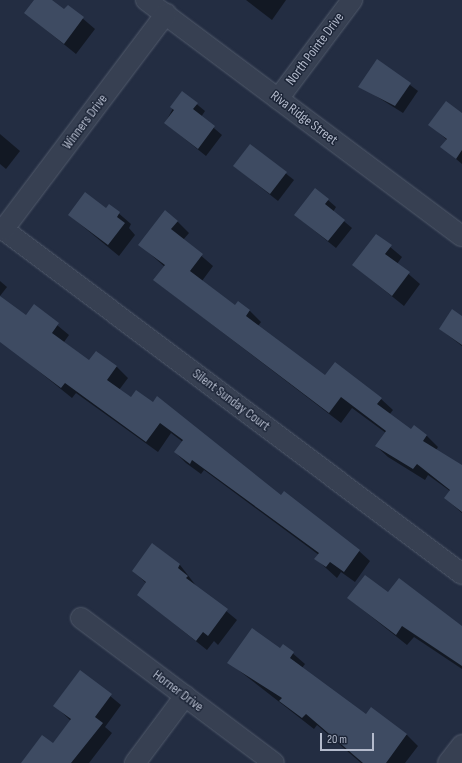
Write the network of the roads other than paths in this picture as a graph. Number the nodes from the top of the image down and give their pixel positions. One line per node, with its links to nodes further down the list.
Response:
1 (146, 0): 3 (street, Riva Ridge Street)
2 (352, 0): 4 (street, North Pointe Drive)
3 (166, 14): 4 (street, Riva Ridge Street); 5 (street, Winners Drive)
4 (278, 99): 6 (street, Riva Ridge Street)
5 (2, 228): 7 (street, Silent Sunday Court)
6 (462, 236)
7 (462, 574)
8 (81, 618): 9 (street, Horner Drive)
9 (185, 696): 11 (street); 12 (street, Horner Drive)
10 (462, 745): 13 (street)
11 (135, 763)
12 (274, 763)
13 (448, 763)

